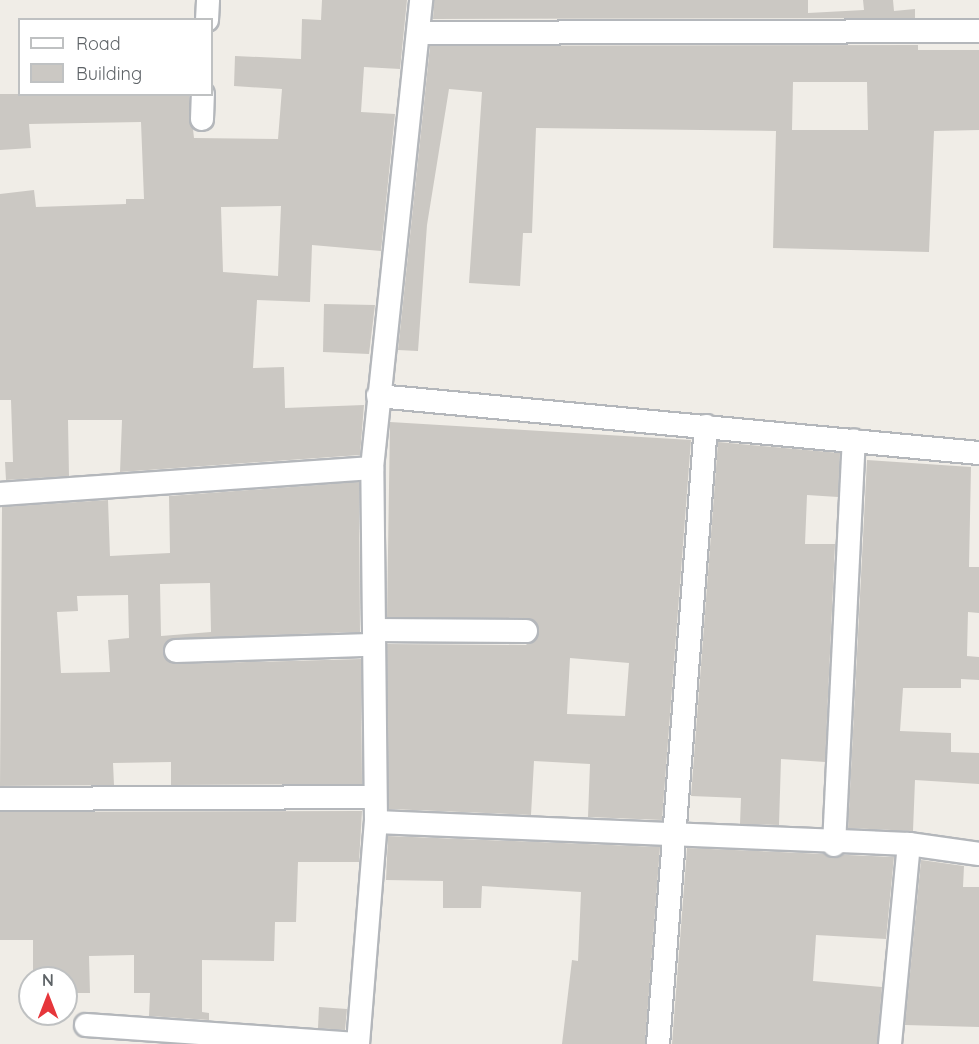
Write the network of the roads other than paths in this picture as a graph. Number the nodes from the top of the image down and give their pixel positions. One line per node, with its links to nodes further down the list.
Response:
1 (208, 0): 3 (street)
2 (421, 0): 5 (street)
3 (207, 18)
4 (979, 32): 5 (street)
5 (418, 33): 8 (street)
6 (203, 96): 7 (street)
7 (202, 119)
8 (378, 396): 9 (street); 12 (street)
9 (706, 426): 10 (street); 20 (street)
10 (854, 440): 11 (street); 21 (street)
11 (979, 453)
12 (372, 468): 13 (street); 15 (street)
13 (0, 494)
14 (526, 631): 15 (street)
15 (372, 638): 16 (street); 17 (street)
16 (176, 651)
17 (374, 797): 18 (street); 19 (street)
18 (0, 799)
19 (376, 822): 20 (street); 25 (street)
20 (673, 835): 21 (street); 26 (street)
21 (834, 844): 22 (street)
22 (909, 844): 23 (street); 27 (street)
23 (979, 854)
24 (86, 1025): 25 (street)
25 (357, 1044)
26 (658, 1044)
27 (890, 1044)

